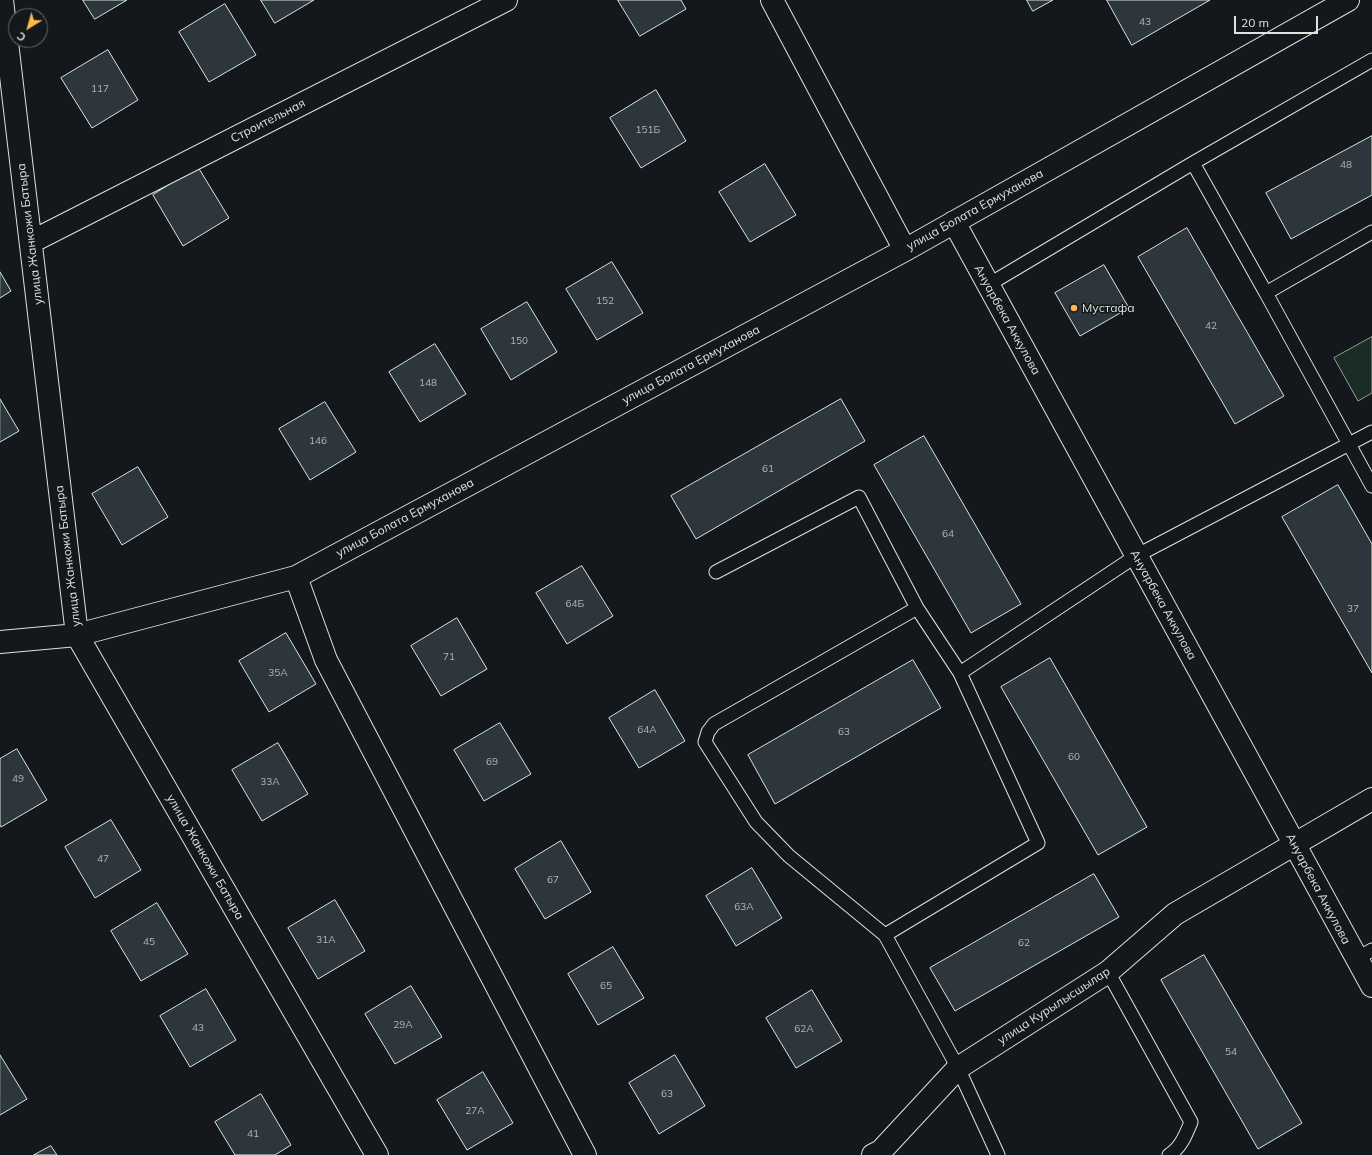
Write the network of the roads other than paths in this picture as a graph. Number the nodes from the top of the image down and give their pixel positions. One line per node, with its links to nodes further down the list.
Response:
1 (2, 0): 9 (street, улица Жанкожи Батыра)
2 (506, 0): 9 (street, Строительная)
3 (772, 0): 10 (street)
4 (1348, 0): 7 (street, улица Болата Ермуханова)
5 (1372, 60): 6 (lane)
6 (1193, 163): 11 (lane); 12 (lane)
7 (954, 222): 10 (street, улица Болата Ермуханова); 11 (street, Ануарбека Аккулова)
8 (1372, 232): 12 (lane)
9 (31, 242): 20 (street, улица Жанкожи Батыра)
10 (905, 250): 18 (street, улица Болата Ермуханова)
11 (988, 285): 16 (street, Ануарбека Аккулова)
12 (1266, 293): 14 (lane)
13 (1372, 432): 14 (lane)
14 (1348, 444): 15 (lane); 16 (lane)
15 (1372, 486)
16 (1136, 556): 22 (lane); 24 (street, Ануарбека Аккулова)
17 (716, 572): 19 (lane)
18 (296, 577): 20 (street, улица Болата Ермуханова); 31 (street)
19 (917, 608): 22 (lane); 25 (lane)
20 (77, 635): 21 (street, улица Болата Ермуханова); 30 (street, улица Жанкожи Батыра)
21 (0, 642)
22 (960, 673): 25 (lane)
23 (1372, 799): 24 (street, улица Курылысшылар)
24 (1294, 844): 26 (street, Ануарбека Аккулова); 27 (street, улица Курылысшылар)
25 (885, 935): 29 (lane)
26 (1364, 954): 28 (street, Ануарбека Аккулова)
27 (1108, 972): 29 (street, улица Курылысшылар); 34 (lane)
28 (1372, 986)
29 (958, 1068): 32 (street, улица Курылысшылар); 33 (lane)
30 (377, 1155)
31 (585, 1155)
32 (873, 1155)
33 (998, 1155)
34 (1169, 1155)

